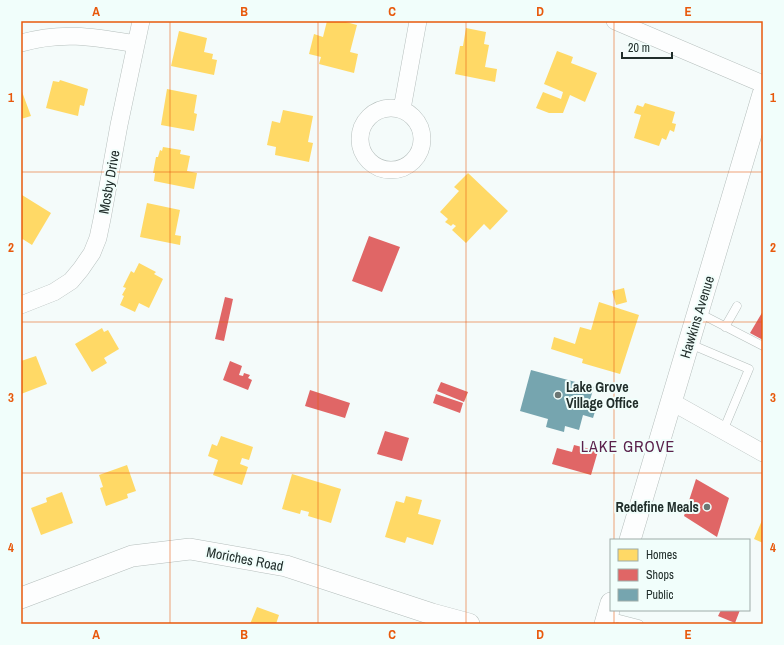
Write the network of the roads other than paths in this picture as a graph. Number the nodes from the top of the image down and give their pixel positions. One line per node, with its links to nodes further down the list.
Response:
1 (141, 21): 5 (street, Mosby Drive)
2 (418, 21): 8 (street)
3 (615, 21): 6 (street)
4 (21, 43): 5 (street)
5 (136, 44): 10 (street, Mosby Drive)
6 (763, 84)
7 (763, 94): 9 (street, Hawkins Avenue)
8 (402, 109)
9 (759, 120): 12 (street, Hawkins Avenue)
10 (21, 305)
11 (737, 306): 13 (lane)
12 (698, 313): 13 (lane); 14 (street, Hawkins Avenue)
13 (725, 327): 15 (lane)
14 (689, 344): 16 (street, Hawkins Avenue); 17 (lane)
15 (763, 346)
16 (672, 402): 17 (street); 19 (street, Hawkins Avenue)
17 (723, 431): 18 (street)
18 (763, 453)
19 (630, 539)
20 (21, 598): 22 (street, Moriches Road)
21 (608, 614): 23 (lane)
22 (469, 624)
23 (639, 624)

